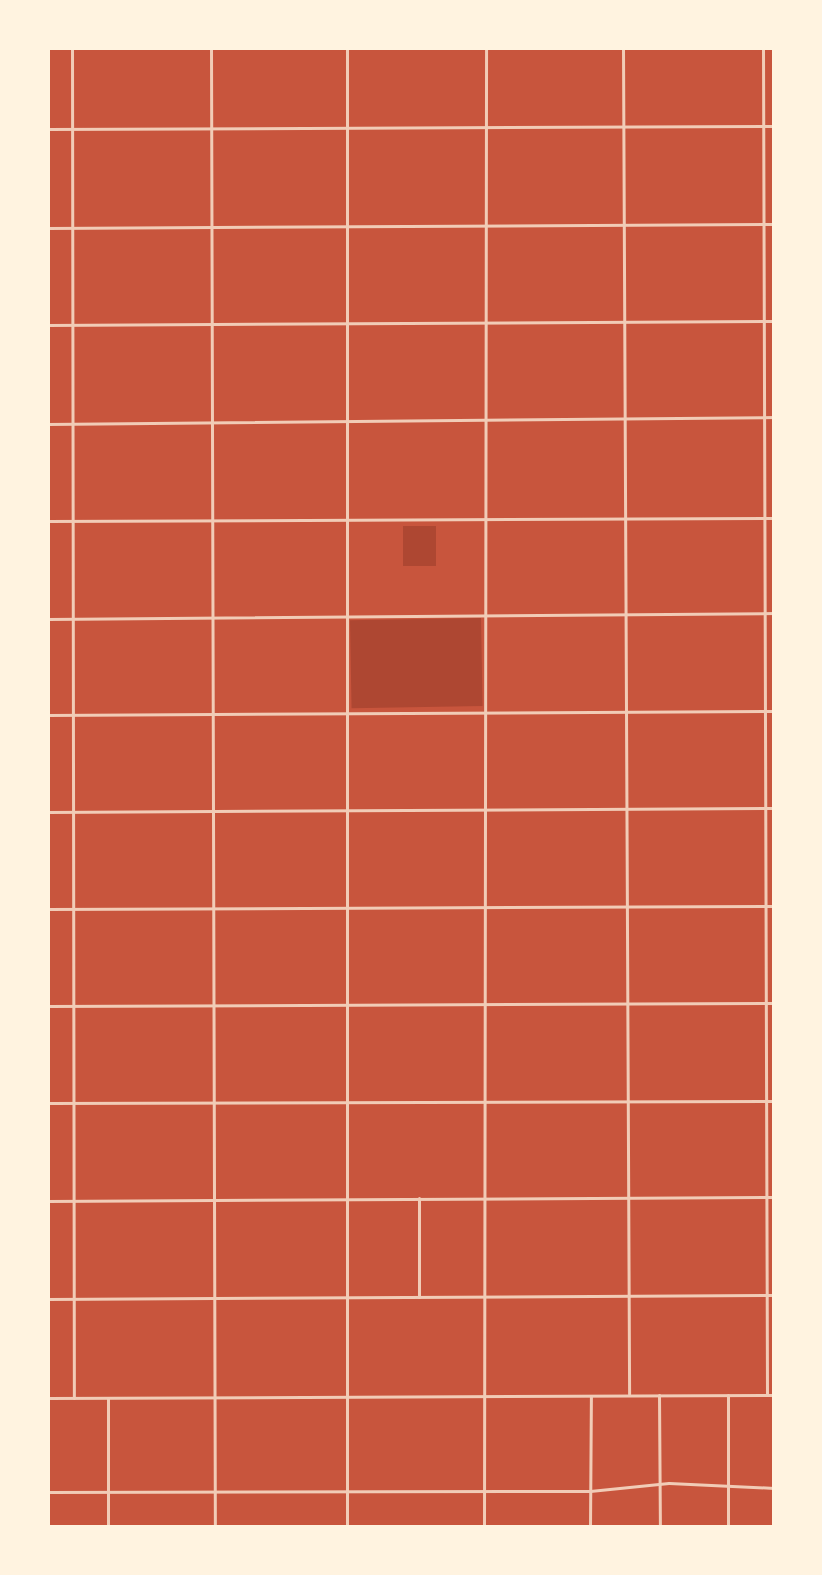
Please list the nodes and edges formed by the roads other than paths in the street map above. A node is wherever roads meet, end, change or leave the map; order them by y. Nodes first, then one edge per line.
1 (72, 48) edge
2 (211, 48) edge
3 (346, 48) edge
4 (486, 48) edge
5 (623, 48) edge
6 (763, 48) edge
7 (625, 125) junction
8 (761, 126) junction
9 (774, 126) edge
10 (486, 127) junction
11 (210, 128) junction
12 (347, 128) junction
13 (48, 129) edge
14 (71, 129) junction
15 (487, 223) junction
16 (347, 224) junction
17 (625, 224) junction
18 (762, 224) junction
19 (774, 224) edge
20 (212, 226) junction
21 (48, 228) edge
22 (72, 228) junction
23 (763, 321) junction
24 (774, 321) edge
25 (349, 322) junction
26 (486, 323) junction
27 (625, 323) junction
28 (210, 324) junction
29 (48, 325) edge
30 (72, 325) junction
31 (763, 417) junction
32 (774, 417) edge
33 (488, 420) junction
34 (624, 420) junction
35 (349, 421) junction
36 (211, 422) junction
37 (48, 424) edge
38 (73, 424) junction
39 (348, 517) junction
40 (488, 517) junction
41 (624, 518) junction
42 (762, 518) junction
43 (774, 518) edge
44 (210, 520) junction
45 (48, 521) edge
46 (73, 521) junction
47 (624, 613) junction
48 (763, 613) junction
49 (774, 613) edge
50 (487, 615) junction
51 (347, 616) junction
52 (210, 617) junction
53 (48, 619) edge
54 (74, 619) junction
55 (486, 711) junction
56 (623, 711) junction
57 (762, 711) junction
58 (774, 711) edge
59 (348, 713) junction
60 (211, 714) junction
61 (48, 715) edge
62 (74, 715) junction
63 (763, 808) junction
64 (774, 808) edge
65 (349, 809) junction
66 (486, 809) junction
67 (625, 809) junction
68 (212, 811) junction
69 (48, 812) edge
70 (75, 812) junction
71 (486, 906) junction
72 (626, 906) junction
73 (764, 906) junction
74 (774, 906) edge
75 (349, 907) junction
76 (213, 908) junction
77 (48, 909) edge
78 (74, 909) junction
79 (488, 1002) junction
80 (626, 1003) junction
81 (765, 1003) junction
82 (774, 1003) edge
83 (350, 1004) junction
84 (213, 1005) junction
85 (48, 1006) edge
86 (74, 1006) junction
87 (487, 1100) junction
88 (625, 1100) junction
89 (774, 1101) edge
90 (213, 1102) junction
91 (350, 1102) junction
92 (765, 1102) junction
93 (48, 1103) edge
94 (75, 1103) junction
95 (487, 1197) junction
96 (765, 1197) junction
97 (774, 1197) edge
98 (351, 1198) junction
99 (419, 1198) junction
100 (627, 1198) junction
101 (215, 1200) junction
102 (48, 1201) edge
103 (77, 1201) junction
104 (774, 1294) edge
105 (766, 1295) junction
106 (216, 1296) junction
107 (351, 1296) junction
108 (628, 1296) junction
109 (419, 1297) junction
110 (488, 1297) junction
111 (48, 1299) edge
112 (77, 1299) junction
113 (629, 1394) junction
114 (659, 1395) junction
115 (728, 1395) junction
116 (767, 1395) junction
117 (774, 1395) edge
118 (215, 1396) junction
119 (349, 1396) junction
120 (487, 1396) junction
121 (591, 1396) junction
122 (48, 1398) edge
123 (74, 1398) junction
124 (108, 1398) junction
125 (661, 1484) junction
126 (728, 1484) junction
127 (774, 1488) edge
128 (347, 1490) junction
129 (485, 1491) junction
130 (590, 1491) junction
131 (48, 1492) edge
132 (108, 1492) junction
133 (215, 1492) junction
134 (108, 1527) edge
135 (215, 1527) edge
136 (347, 1527) edge
137 (484, 1527) edge
138 (590, 1527) edge
139 (660, 1527) edge
140 (728, 1527) edge

1 - 14 street
2 - 11 street
3 - 12 street
4 - 10 street
5 - 7 street
6 - 8 street
7 - 8 street
7 - 10 street
7 - 17 street
8 - 9 street
8 - 18 street
10 - 12 street
10 - 15 street
11 - 12 street
11 - 14 street
11 - 20 street
12 - 16 street
13 - 14 street
14 - 22 street
15 - 16 street
15 - 17 street
15 - 26 street
16 - 20 street
16 - 25 street
17 - 18 street
17 - 27 street
18 - 19 street
18 - 23 street
20 - 22 street
20 - 28 street
21 - 22 street
22 - 30 street
23 - 24 street
23 - 27 street
23 - 31 street
25 - 26 street
25 - 28 street
25 - 35 street
26 - 27 street
26 - 33 street
27 - 34 street
28 - 30 street
28 - 36 street
29 - 30 street
30 - 38 street
31 - 32 street
31 - 34 street
31 - 42 street
33 - 34 street
33 - 35 street
33 - 40 street
34 - 41 street
35 - 36 street
35 - 39 street
36 - 38 street
36 - 44 street
37 - 38 street
38 - 46 street
39 - 40 street
39 - 44 street
39 - 51 street
40 - 41 street
40 - 50 street
41 - 42 street
41 - 47 street
42 - 43 street
42 - 48 street
44 - 46 street
44 - 52 street
45 - 46 street
46 - 54 street
47 - 48 street
47 - 50 street
47 - 56 street
48 - 49 street
48 - 57 street
50 - 51 street
50 - 55 street
51 - 52 street
51 - 59 street
52 - 54 street
52 - 60 street
53 - 54 street
54 - 62 street
55 - 56 street
55 - 59 street
55 - 66 street
56 - 57 street
56 - 67 street
57 - 58 street
57 - 63 street
59 - 60 street
59 - 65 street
60 - 62 street
60 - 68 street
61 - 62 street
62 - 70 street
63 - 64 street
63 - 67 street
63 - 73 street
65 - 66 street
65 - 68 street
65 - 75 street
66 - 67 street
66 - 71 street
67 - 72 street
68 - 70 street
68 - 76 street
69 - 70 street
70 - 78 street
71 - 72 street
71 - 75 street
71 - 79 street
72 - 73 street
72 - 80 street
73 - 74 street
73 - 81 street
75 - 76 street
75 - 83 street
76 - 78 street
76 - 84 street
77 - 78 street
78 - 86 street
79 - 80 street
79 - 83 street
79 - 87 street
80 - 81 street
80 - 88 street
81 - 82 street
81 - 92 street
83 - 84 street
83 - 91 street
84 - 86 street
84 - 90 street
85 - 86 street
86 - 94 street
87 - 88 street
87 - 91 street
87 - 95 street
88 - 92 street
88 - 100 street
89 - 92 street
90 - 91 street
90 - 94 street
90 - 101 street
91 - 98 street
92 - 96 street
93 - 94 street
94 - 103 street
95 - 99 street
95 - 100 street
95 - 110 street
96 - 97 street
96 - 100 street
96 - 105 street
98 - 99 street
98 - 101 street
98 - 107 street
99 - 109 street
100 - 108 street
101 - 103 street
101 - 106 street
102 - 103 street
103 - 112 street
104 - 105 street
105 - 108 street
105 - 116 street
106 - 107 street
106 - 112 street
106 - 118 street
107 - 109 street
107 - 119 street
108 - 110 street
108 - 113 street
109 - 110 street
110 - 120 street
111 - 112 street
112 - 123 street
113 - 114 street
113 - 121 street
114 - 115 street
114 - 125 street
115 - 116 street
115 - 126 street
116 - 117 street
118 - 119 street
118 - 124 street
118 - 133 street
119 - 120 street
119 - 128 street
120 - 121 street
120 - 129 street
121 - 130 street
122 - 123 street
123 - 124 street
124 - 132 street
125 - 126 street
125 - 130 street
125 - 139 street
126 - 127 street
126 - 140 street
128 - 129 street
128 - 133 street
128 - 136 street
129 - 130 street
129 - 137 street
130 - 138 street
131 - 132 street
132 - 133 street
132 - 134 street
133 - 135 street

